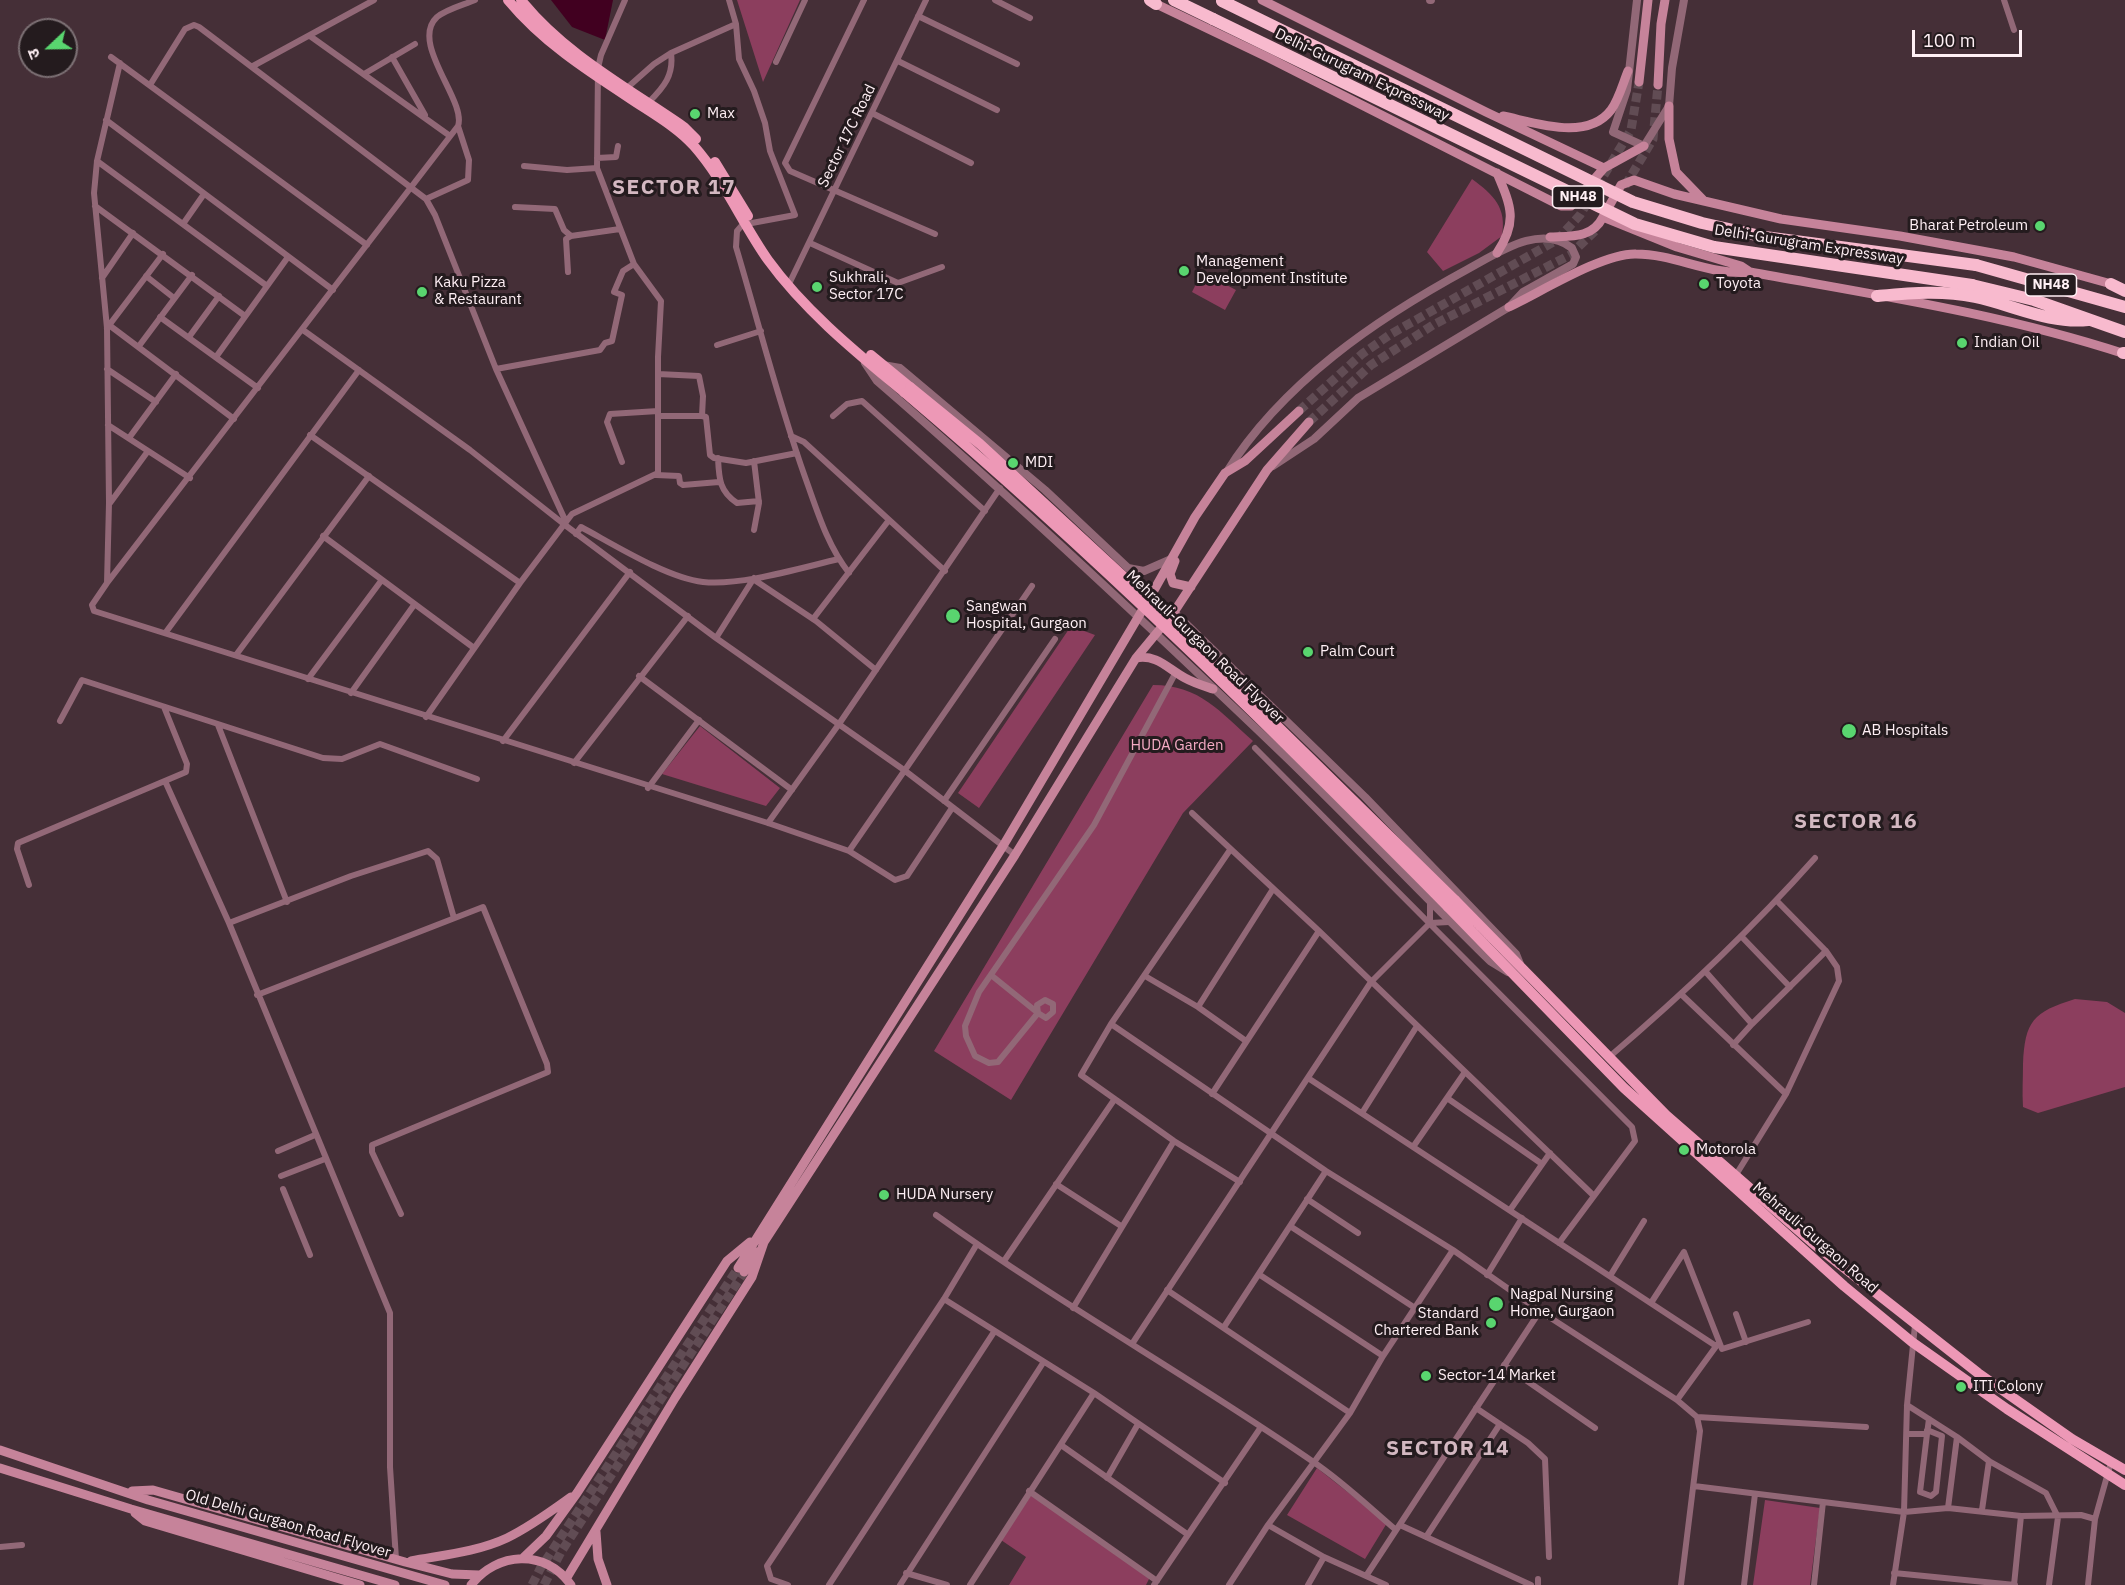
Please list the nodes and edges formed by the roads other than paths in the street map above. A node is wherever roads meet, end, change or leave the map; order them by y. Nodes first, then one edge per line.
1 (374, 0) edge
2 (475, 0) edge
3 (508, 0) edge
4 (520, 0) edge
5 (625, 0) edge
6 (729, 0) edge
7 (805, 0) edge
8 (864, 0) edge
9 (926, 0) edge
10 (995, 0) edge
11 (1174, 0) edge
12 (1221, 0) edge
13 (1262, 0) edge
14 (1637, 0) edge
15 (1648, 0) edge
16 (1665, 0) edge
17 (1684, 0) edge
18 (2004, 0) edge
19 (1151, 2) edge
20 (918, 16) junction
21 (1030, 18) dead end
22 (736, 24) junction
23 (2014, 30) dead end
24 (310, 36) junction
25 (415, 44) dead end
26 (672, 53) junction
27 (111, 57) dead end
28 (392, 57) junction
29 (898, 61) junction
30 (776, 62) dead end
31 (120, 63) junction
32 (1017, 64) dead end
33 (253, 66) junction
34 (1628, 71) junction
35 (597, 72) junction
36 (364, 74) junction
37 (1639, 82) tunnel mouth
38 (150, 85) junction
39 (1658, 85) tunnel mouth
40 (628, 87) junction
41 (649, 102) junction
42 (1669, 106) junction
43 (997, 110) dead end
44 (1486, 112) junction
45 (872, 113) junction
46 (426, 118) junction
47 (106, 120) junction
48 (458, 126) junction
49 (450, 136) junction
50 (618, 146) dead end
51 (1644, 146) junction
52 (597, 158) junction
53 (97, 161) junction
54 (971, 163) dead end
55 (524, 166) dead end
56 (597, 168) junction
57 (1604, 168) junction
58 (1497, 173) junction
59 (413, 186) junction
60 (833, 189) junction
61 (204, 194) junction
62 (426, 199) junction
63 (1704, 201) junction
64 (95, 206) junction
65 (515, 207) dead end
66 (1603, 218) junction
67 (748, 223) junction
68 (183, 224) junction
69 (620, 229) junction
70 (133, 233) junction
71 (935, 234) dead end
72 (571, 236) junction
73 (1550, 237) junction
74 (810, 243) junction
75 (367, 245) junction
76 (1497, 253) junction
77 (163, 254) junction
78 (288, 257) junction
79 (634, 264) junction
80 (942, 267) dead end
81 (568, 272) dead end
82 (1750, 272) junction
83 (192, 275) junction
84 (146, 276) junction
85 (102, 279) junction
86 (791, 281) junction
87 (2111, 284) joint
88 (267, 286) junction
89 (2125, 289) edge
90 (333, 290) junction
91 (219, 296) junction
92 (1877, 296) junction
93 (174, 298) junction
94 (1509, 307) junction
95 (2125, 307) edge
96 (245, 316) junction
97 (160, 317) junction
98 (2088, 320) junction
99 (108, 327) junction
100 (303, 330) junction
101 (761, 331) junction
102 (2125, 332) edge
103 (189, 337) junction
104 (717, 345) dead end
105 (139, 346) junction
106 (2124, 353) edge
107 (860, 355) junction
108 (216, 357) junction
109 (883, 365) junction
110 (108, 369) junction
111 (496, 369) junction
112 (359, 370) junction
113 (176, 374) junction
114 (658, 374) junction
115 (258, 388) junction
116 (908, 390) junction
117 (156, 402) junction
118 (1299, 411) tunnel mouth
119 (658, 414) junction
120 (702, 416) junction
121 (832, 417) dead end
122 (234, 419) junction
123 (1309, 422) tunnel mouth
124 (108, 425) junction
125 (310, 435) junction
126 (791, 436) junction
127 (129, 438) junction
128 (148, 451) junction
129 (797, 453) junction
130 (718, 458) junction
131 (754, 461) junction
132 (622, 462) dead end
133 (1267, 470) junction
134 (1225, 473) junction
135 (656, 475) junction
136 (369, 476) junction
137 (190, 478) junction
138 (719, 482) junction
139 (1000, 488) junction
140 (759, 501) junction
141 (109, 503) junction
142 (985, 511) junction
143 (1194, 517) junction
144 (889, 520) junction
145 (566, 524) junction
146 (754, 530) dead end
147 (576, 534) junction
148 (324, 536) junction
149 (839, 560) junction
150 (1169, 560) junction
151 (1120, 561) junction
152 (945, 571) junction
153 (630, 573) junction
154 (849, 573) junction
155 (754, 578) junction
156 (381, 581) junction
157 (107, 583) junction
158 (1101, 583) junction
159 (520, 584) junction
160 (1032, 586) dead end
161 (1191, 587) junction
162 (414, 605) junction
163 (1174, 612) junction
164 (688, 616) junction
165 (1137, 617) junction
166 (813, 620) junction
167 (166, 632) junction
168 (1156, 633) junction
169 (716, 638) junction
170 (1055, 639) dead end
171 (1207, 645) junction
172 (474, 648) junction
173 (236, 655) junction
174 (1136, 658) junction
175 (1188, 665) junction
176 (876, 670) junction
177 (1176, 672) junction
178 (639, 676) junction
179 (308, 679) junction
180 (1213, 689) junction
181 (351, 693) junction
182 (164, 707) junction
183 (426, 717) junction
184 (699, 720) junction
185 (60, 721) dead end
186 (839, 724) junction
187 (218, 725) junction
188 (503, 741) junction
189 (1255, 748) dead end
190 (573, 763) junction
191 (904, 770) junction
192 (477, 779) dead end
193 (165, 781) junction
194 (648, 788) junction
195 (792, 790) junction
196 (944, 801) junction
197 (952, 808) junction
198 (1192, 813) dead end
199 (768, 824) junction
200 (1003, 846) junction
201 (1230, 850) junction
202 (849, 852) junction
203 (1015, 855) junction
204 (1815, 858) dead end
205 (29, 885) dead end
206 (1273, 889) junction
207 (1430, 900) junction
208 (1777, 901) junction
209 (287, 902) junction
210 (454, 918) junction
211 (1452, 922) junction
212 (229, 923) junction
213 (1430, 923) junction
214 (1319, 931) junction
215 (1741, 936) junction
216 (1826, 951) junction
217 (1705, 971) junction
218 (1519, 973) junction
219 (991, 975) junction
220 (1145, 976) junction
221 (1371, 982) junction
222 (1790, 987) junction
223 (257, 995) junction
224 (1682, 995) junction
225 (1198, 1007) junction
226 (1111, 1024) junction
227 (1752, 1024) junction
228 (1417, 1026) junction
229 (1246, 1041) junction
230 (1733, 1045) junction
231 (1605, 1061) junction
232 (1465, 1072) junction
233 (1308, 1078) junction
234 (1212, 1094) junction
235 (1786, 1094) junction
236 (1447, 1098) junction
237 (1114, 1100) junction
238 (1362, 1113) junction
239 (1273, 1134) junction
240 (315, 1135) junction
241 (1174, 1141) junction
242 (1413, 1147) junction
243 (278, 1150) dead end
244 (1550, 1153) junction
245 (325, 1159) junction
246 (1542, 1164) junction
247 (1326, 1171) junction
248 (281, 1176) dead end
249 (1732, 1180) junction
250 (1240, 1182) junction
251 (1056, 1184) junction
252 (283, 1189) dead end
253 (1593, 1195) junction
254 (1307, 1199) junction
255 (1510, 1210) junction
256 (401, 1214) dead end
257 (936, 1215) dead end
258 (1522, 1218) junction
259 (1644, 1221) dead end
260 (1121, 1226) junction
261 (1290, 1226) junction
262 (1358, 1233) dead end
263 (760, 1240) junction
264 (1559, 1243) junction
265 (977, 1244) junction
266 (1453, 1250) junction
267 (310, 1255) dead end
268 (1004, 1261) junction
269 (741, 1270) tunnel mouth
270 (1260, 1275) junction
271 (1487, 1275) junction
272 (1610, 1276) junction
273 (1167, 1290) junction
274 (944, 1299) junction
275 (1651, 1303) junction
276 (1073, 1308) junction
277 (1415, 1308) junction
278 (1539, 1311) junction
279 (1736, 1314) dead end
280 (1808, 1322) dead end
281 (1915, 1325) junction
282 (1224, 1327) junction
283 (994, 1332) junction
284 (1746, 1342) junction
285 (1912, 1342) junction
286 (1132, 1344) junction
287 (1718, 1344) junction
288 (1383, 1356) junction
289 (1043, 1363) junction
290 (1504, 1365) junction
291 (1094, 1393) junction
292 (1677, 1400) junction
293 (1907, 1405) junction
294 (1476, 1408) junction
295 (1350, 1413) junction
296 (1697, 1417) junction
297 (1929, 1419) junction
298 (1138, 1424) junction
299 (1500, 1424) junction
300 (1261, 1427) junction
301 (1866, 1427) dead end
302 (1595, 1428) dead end
303 (1927, 1432) junction
304 (1907, 1434) junction
305 (1957, 1437) junction
306 (1061, 1445) junction
307 (0, 1450) edge
308 (1989, 1461) junction
309 (1314, 1462) junction
310 (2111, 1462) junction
311 (0, 1468) edge
312 (2125, 1470) edge
313 (2106, 1473) junction
314 (1107, 1478) junction
315 (1225, 1483) junction
316 (2125, 1485) edge
317 (1694, 1486) junction
318 (1029, 1491) junction
319 (123, 1492) junction
320 (577, 1493) junction
321 (1755, 1494) junction
322 (1931, 1496) junction
323 (1823, 1502) junction
324 (1948, 1508) junction
325 (131, 1509) junction
326 (1982, 1510) junction
327 (1904, 1512) junction
328 (1928, 1512) junction
329 (2021, 1516) junction
330 (2058, 1516) junction
331 (2095, 1519) junction
332 (1268, 1525) junction
333 (1398, 1528) junction
334 (596, 1530) junction
335 (1187, 1534) junction
336 (1426, 1537) junction
337 (22, 1545) dead end
338 (0, 1546) edge
339 (1324, 1557) junction
340 (1549, 1557) dead end
341 (523, 1558) junction
342 (401, 1561) junction
343 (1894, 1573) junction
344 (906, 1574) junction
345 (479, 1575) junction
346 (1366, 1576) junction
347 (569, 1582) edge
348 (1155, 1583) edge
349 (360, 1585) edge
350 (395, 1585) edge
351 (445, 1585) edge
352 (471, 1585) edge
353 (608, 1585) edge
354 (788, 1585) edge
355 (829, 1585) edge
356 (900, 1585) edge
357 (946, 1585) edge
358 (970, 1585) edge
359 (1229, 1585) edge
360 (1308, 1585) edge
361 (1386, 1585) edge
362 (1531, 1585) edge
363 (1681, 1585) edge
364 (1744, 1585) edge
365 (1815, 1585) edge
366 (1893, 1585) edge
367 (2014, 1585) edge
368 (2049, 1585) edge
369 (2088, 1585) edge

1 - 24 street
2 - 48 street
3 - 35 main road
4 - 35 main road
5 - 35 street
6 - 22 street
7 - 30 street
8 - 60 street
9 - 20 street, Sector 17C Road
10 - 21 street
11 - 98 highway, Delhi-Gurugram Expressway / NH48, bridge
12 - 95 highway, Delhi-Gurugram Expressway / NH48, bridge
13 - 44 main road
14 - 34 street
15 - 37 main road
16 - 39 main road
17 - 42 street
18 - 23 street
19 - 58 main road
20 - 29 street, Sector 17C Road
20 - 32 street
22 - 26 street
22 - 67 street
24 - 33 street
24 - 36 street
25 - 28 street
26 - 40 street
26 - 41 street
27 - 31 street
28 - 36 street
28 - 46 street
29 - 43 street
29 - 45 street, Sector 17C Road
31 - 38 street
31 - 47 street
33 - 38 street
33 - 59 street
34 - 44 main road
34 - 51 street
35 - 40 main road
35 - 52 street
35 - 67 main road
36 - 46 street
38 - 75 street
40 - 41 main road
41 - 67 main road
42 - 51 street
42 - 63 main road
44 - 57 main road
45 - 54 street
45 - 60 street, Sector 17C Road
46 - 49 street
47 - 53 street
47 - 61 street
48 - 49 street
48 - 62 street
49 - 59 street
50 - 52 street
51 - 57 main road
52 - 56 street
53 - 64 street
53 - 68 street
55 - 56 street
56 - 69 street
57 - 58 main road
58 - 76 main road
59 - 62 street
59 - 75 street
60 - 71 street
60 - 74 street, Sector 17C Road
61 - 68 street
61 - 78 street
62 - 111 street
63 - 66 main road
63 - 87 main road
64 - 70 street
64 - 85 street
65 - 72 street
66 - 73 main road
66 - 82 main road
67 - 86 main road
67 - 101 street
68 - 88 street
69 - 72 street
69 - 79 street
70 - 77 street
70 - 85 street
72 - 81 street
73 - 76 street
73 - 94 street
74 - 80 street
74 - 86 street, Sector 17C Road
75 - 90 street
76 - 134 street
77 - 83 street
77 - 84 street
78 - 88 street
78 - 90 street
79 - 111 street
79 - 114 street
82 - 92 main road
82 - 94 main road
83 - 91 street
83 - 93 street
84 - 93 street
84 - 99 street
85 - 99 street
86 - 107 main road
86 - 109 main road
87 - 89 highway
88 - 96 street
90 - 100 street
91 - 96 street
91 - 103 street
92 - 98 highway
92 - 106 main road
93 - 97 street
94 - 133 street
96 - 108 street
97 - 103 street
97 - 105 street
98 - 102 highway, Delhi-Gurugram Expressway / NH48
99 - 105 street
99 - 110 street
100 - 112 street
100 - 115 street
101 - 104 street
101 - 126 street
103 - 108 street
105 - 113 street
107 - 116 main road, Mehrauli-Gurgaon Road Flyover
107 - 139 street
108 - 115 street
109 - 116 main road, Mehrauli-Gurgaon Road Flyover
109 - 151 street
110 - 117 street
110 - 124 street
111 - 145 street
112 - 125 street
112 - 145 street
113 - 117 street
113 - 122 street
114 - 119 street
114 - 120 street
115 - 122 street
116 - 218 main road, Mehrauli-Gurgaon Road Flyover, bridge
117 - 127 street
118 - 134 main road
119 - 120 street
119 - 132 street
119 - 135 street
120 - 130 street
121 - 142 street
122 - 137 street
123 - 133 main road
124 - 127 street
124 - 141 street
125 - 136 street
125 - 167 street
126 - 129 street
126 - 144 street
127 - 128 street
128 - 137 street
128 - 141 street
129 - 131 street
129 - 149 street
130 - 131 street
130 - 138 street
131 - 140 street
133 - 161 main road
134 - 143 main road
135 - 138 street
135 - 145 street
136 - 148 street
136 - 159 street
137 - 157 street
138 - 140 street
139 - 142 street
139 - 158 street
140 - 146 street
141 - 157 street
142 - 152 street
143 - 150 main road
143 - 161 main road
144 - 152 street
144 - 154 street
145 - 147 street
145 - 159 street
147 - 153 street
147 - 155 street
148 - 156 street
148 - 173 street
149 - 154 street
149 - 155 street
150 - 151 street
150 - 165 main road
151 - 158 street
152 - 176 street
153 - 164 street
153 - 188 street
154 - 166 street
155 - 166 street
155 - 169 street
156 - 162 street
156 - 179 street
157 - 167 street
158 - 165 street
159 - 172 street
160 - 191 street
161 - 163 main road
162 - 172 street
162 - 181 street
163 - 168 main road
163 - 171 street
164 - 169 street
164 - 178 street
165 - 168 street
165 - 200 main road
166 - 176 street
167 - 173 street
168 - 174 main road
168 - 175 street
169 - 186 street
170 - 196 street
171 - 175 street
171 - 218 street
172 - 183 street
173 - 179 street
174 - 177 main road
174 - 203 main road
175 - 180 street
176 - 186 street
177 - 180 main road
177 - 219 street
178 - 184 street
178 - 190 street
179 - 181 street
180 - 207 street
181 - 183 street
182 - 185 street
182 - 187 street
182 - 193 street
183 - 188 street
184 - 194 street
184 - 195 street
186 - 191 street
186 - 195 street
187 - 192 street
187 - 209 street
188 - 190 street
189 - 213 street
190 - 194 street
191 - 196 street
191 - 202 street
193 - 205 street
193 - 212 street
194 - 199 street
195 - 199 street
196 - 197 street
197 - 200 street
197 - 202 street
198 - 201 street
199 - 202 street
200 - 203 street
200 - 263 main road
201 - 206 street
201 - 220 street
203 - 263 main road
204 - 208 street
206 - 214 street
206 - 225 street
207 - 211 street
207 - 213 street
208 - 215 street
208 - 216 street
209 - 210 street
209 - 212 street
210 - 223 street
210 - 256 street
211 - 213 street
211 - 218 street
212 - 223 street
213 - 221 street
213 - 253 street
214 - 221 street
214 - 229 street
215 - 217 street
215 - 222 street
216 - 222 street
216 - 235 street
217 - 224 street
217 - 227 street
218 - 231 main road, Mehrauli-Gurgaon Road
219 - 219 street
220 - 225 street
220 - 226 street
221 - 228 street
221 - 233 street
222 - 227 street
223 - 240 street
224 - 230 street
224 - 231 street
225 - 229 street
226 - 234 street
226 - 237 street
227 - 230 street
228 - 232 street
228 - 238 street
229 - 234 street
230 - 235 street
231 - 249 main road, Mehrauli-Gurgaon Road
232 - 236 street
232 - 244 street
233 - 238 street
233 - 239 street
234 - 239 street
235 - 249 street
236 - 242 street
236 - 246 street
237 - 241 street
237 - 251 street
238 - 242 street
239 - 247 street
239 - 250 street
240 - 243 street
240 - 245 street
241 - 250 street
241 - 260 street
242 - 255 street
244 - 246 street
244 - 253 street
245 - 248 street
245 - 342 street
246 - 255 street
247 - 254 street
247 - 266 street
249 - 281 main road, Mehrauli-Gurgaon Road
249 - 285 main road, Mehrauli-Gurgaon Road
250 - 273 street
251 - 260 street
251 - 268 street
252 - 267 street
253 - 264 street
254 - 261 street
254 - 262 street
255 - 258 street
257 - 265 street
258 - 264 street
258 - 271 street
259 - 272 street
260 - 276 street
261 - 270 street
261 - 277 street
263 - 269 main road
263 - 320 main road
263 - 334 main road
264 - 272 street
265 - 268 street
265 - 274 street
266 - 271 street
266 - 277 street
268 - 276 street
270 - 282 street
270 - 288 street
271 - 278 street
272 - 275 street
273 - 282 street
273 - 286 street
274 - 283 street
274 - 354 street
275 - 287 street
275 - 287 street
276 - 286 street
277 - 288 street
278 - 290 street
278 - 292 street
279 - 284 street
280 - 284 street
281 - 285 street
281 - 310 main road, Mehrauli-Gurgaon Road
282 - 295 street
283 - 289 street
283 - 355 street
284 - 287 street
285 - 293 street
285 - 313 main road, Mehrauli-Gurgaon Road
286 - 300 street
287 - 292 street
288 - 295 street
289 - 291 street
289 - 344 street
290 - 294 street
290 - 302 street
291 - 298 street
291 - 306 street
292 - 296 street
293 - 297 street
293 - 304 street
294 - 299 street
294 - 333 street
295 - 309 street
296 - 301 street
296 - 317 street
297 - 303 street
297 - 305 street
298 - 314 street
298 - 315 street
299 - 336 street
299 - 340 street
300 - 309 street
300 - 315 street
303 - 304 street
303 - 322 street
303 - 322 street
304 - 327 street
305 - 308 street
305 - 324 street
306 - 314 street
306 - 318 street
307 - 319 main road, Old Delhi Gurgaon Road Flyover
308 - 326 street
308 - 330 street
309 - 332 street
309 - 333 street
310 - 312 main road, Mehrauli-Gurgaon Road
310 - 313 street
311 - 325 main road
313 - 316 main road, Mehrauli-Gurgaon Road
313 - 331 street
314 - 335 street
315 - 335 street
317 - 321 street
317 - 363 street
318 - 348 street
318 - 358 street
319 - 342 main road
319 - 351 main road, Old Delhi Gurgaon Road Flyover
320 - 341 main road
320 - 342 main road
321 - 323 street
321 - 364 street
322 - 328 street
323 - 327 street
323 - 365 street
324 - 326 street
324 - 328 street
325 - 349 main road
325 - 350 main road, Old Delhi Gurgaon Road Flyover
326 - 329 street
327 - 328 street
327 - 343 street
329 - 330 street
329 - 367 street
330 - 331 street
330 - 368 street
331 - 369 street
332 - 339 street
332 - 359 street
333 - 336 street
333 - 346 street
334 - 347 main road
334 - 353 main road
335 - 348 street
336 - 362 street
337 - 338 street
339 - 346 street
339 - 360 street
341 - 345 main road
341 - 347 main road
342 - 345 main road
343 - 366 street
343 - 367 street
344 - 356 street
344 - 357 street
345 - 352 main road
346 - 361 street

